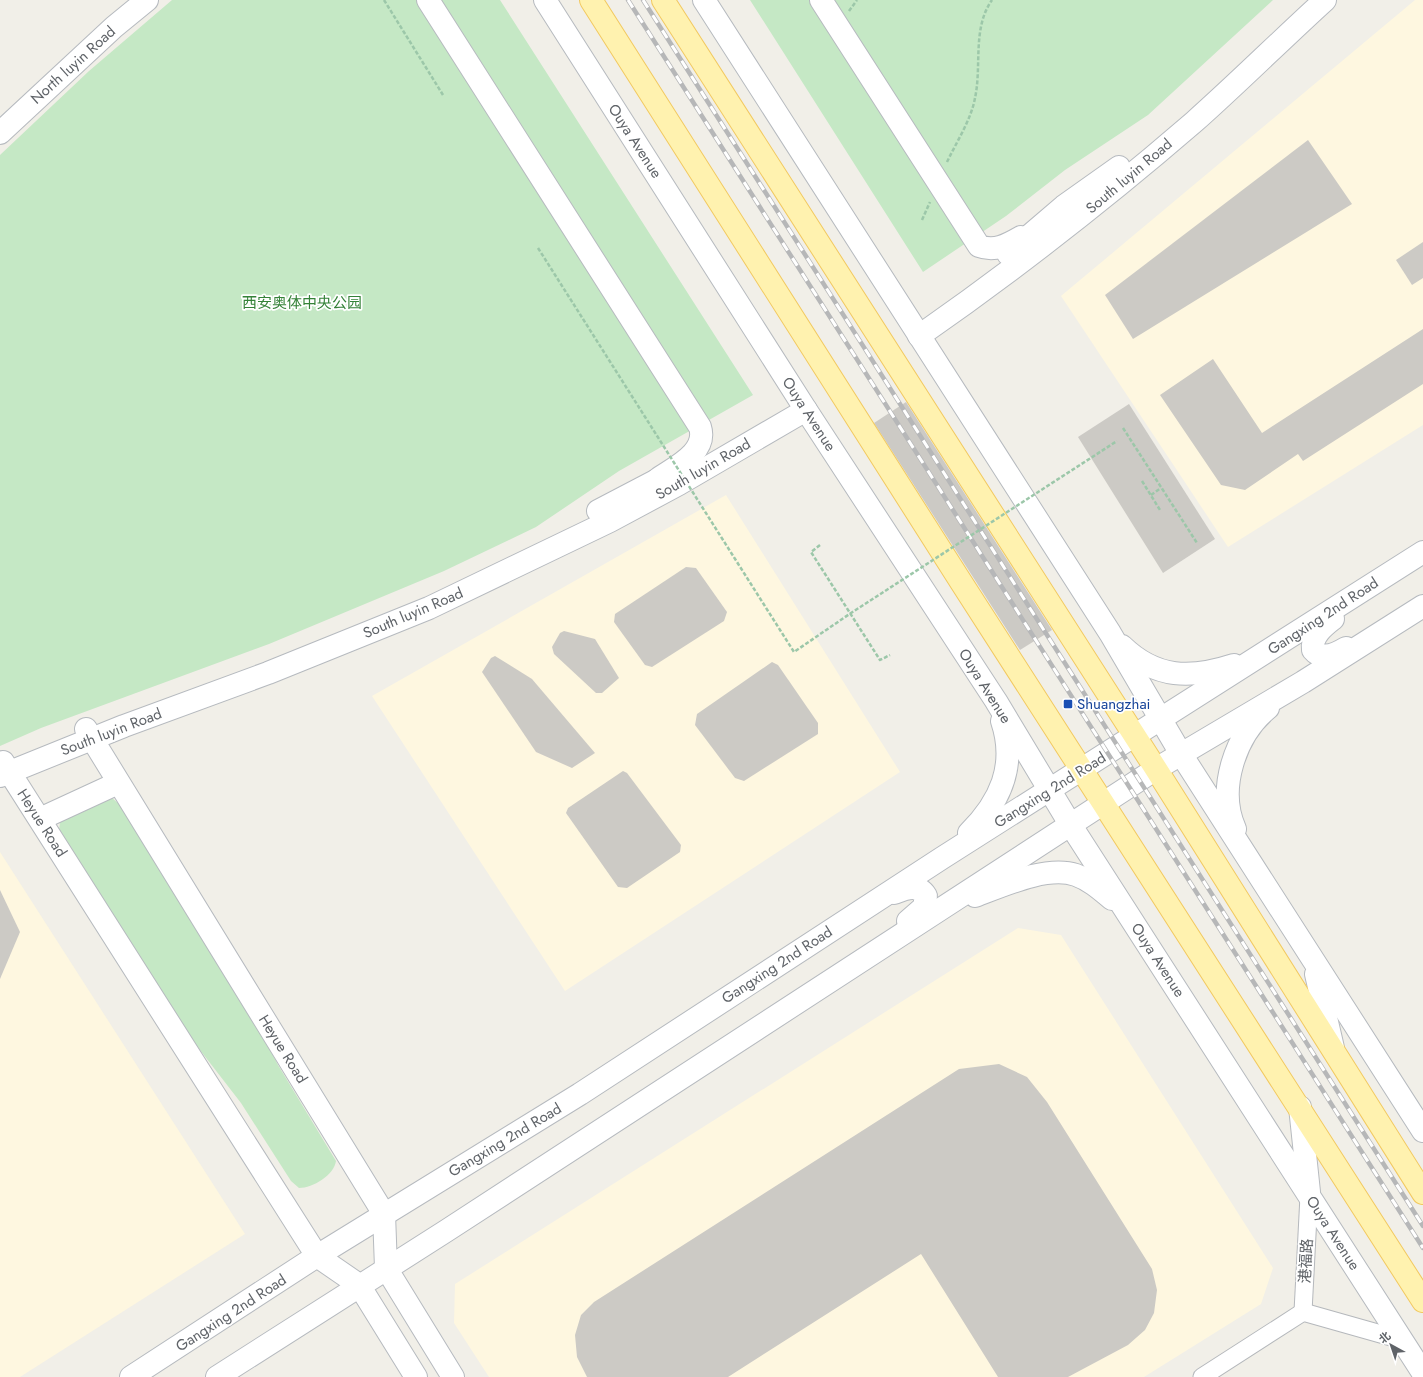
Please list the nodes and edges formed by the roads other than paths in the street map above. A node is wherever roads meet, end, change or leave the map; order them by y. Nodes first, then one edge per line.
1 (129, 0) edge
2 (147, 0) edge
3 (428, 0) edge
4 (545, 0) edge
5 (591, 0) edge
6 (663, 0) edge
7 (704, 0) edge
8 (821, 0) edge
9 (1306, 0) edge
10 (1325, 0) edge
11 (0, 116) edge
12 (0, 133) edge
13 (1064, 206) junction
14 (916, 331) junction
15 (803, 405) junction
16 (658, 479) junction
17 (1423, 552) edge
18 (1390, 573) junction
19 (1423, 606) edge
20 (1402, 619) junction
21 (1110, 633) junction
22 (1279, 644) junction
23 (1302, 682) junction
24 (996, 701) junction
25 (1160, 720) junction
26 (89, 734) junction
27 (1135, 737) junction
28 (1180, 754) junction
29 (3, 769) edge
30 (1156, 769) junction
31 (1082, 770) junction
32 (118, 783) junction
33 (1049, 791) junction
34 (1103, 804) junction
35 (40, 819) junction
36 (1070, 824) junction
37 (942, 858) junction
38 (1248, 859) junction
39 (878, 900) junction
40 (930, 915) junction
41 (1135, 925) junction
42 (865, 958) junction
43 (1312, 958) junction
44 (1333, 1051) junction
45 (1403, 1100) junction
46 (1300, 1107) junction
47 (1423, 1118) edge
48 (1423, 1131) edge
49 (1423, 1193) edge
50 (1309, 1196) junction
51 (384, 1214) junction
52 (317, 1256) junction
53 (386, 1268) junction
54 (359, 1286) junction
55 (1423, 1301) edge
56 (1303, 1312) junction
57 (1402, 1340) junction
58 (1423, 1373) edge
59 (131, 1377) edge
60 (217, 1377) edge
61 (416, 1377) edge
62 (453, 1377) edge
63 (1202, 1377) edge

1 - 11 street, North luyin Road
2 - 12 street, North luyin Road
3 - 16 street
4 - 15 street, Ouya Avenue
5 - 31 main road
6 - 27 main road
7 - 14 street
8 - 13 street
9 - 13 street, South luyin Road
10 - 14 street, South luyin Road
13 - 14 street, South luyin Road
14 - 21 street
15 - 16 street, South luyin Road
15 - 24 street, Ouya Avenue
15 - 26 street, South luyin Road
16 - 26 street, South luyin Road
17 - 18 street, Gangxing 2nd Road
18 - 20 street
18 - 22 street, Gangxing 2nd Road
19 - 20 street
20 - 23 street
21 - 22 street
21 - 25 street
22 - 25 street, Gangxing 2nd Road
23 - 28 street
23 - 38 street
24 - 33 street, Ouya Avenue
24 - 37 street
25 - 27 street, Gangxing 2nd Road
25 - 28 street
26 - 29 street, South luyin Road
26 - 32 street, Heyue Road
27 - 30 main road
27 - 31 street, Gangxing 2nd Road
28 - 30 street
28 - 38 street
29 - 35 street, Heyue Road
30 - 34 street
30 - 44 main road
31 - 33 street, Gangxing 2nd Road
31 - 34 main road
32 - 35 street
32 - 51 street, Heyue Road
33 - 36 street, Ouya Avenue
33 - 37 street, Gangxing 2nd Road
34 - 36 street
34 - 46 main road
35 - 52 street, Heyue Road
36 - 40 street
36 - 41 street, Ouya Avenue
37 - 39 street, Gangxing 2nd Road
38 - 43 street
39 - 42 street
39 - 51 street, Gangxing 2nd Road
40 - 41 street
40 - 42 street
41 - 50 street, Ouya Avenue
42 - 53 street
43 - 44 street
43 - 45 street
44 - 49 main road
45 - 47 street
45 - 48 street
46 - 50 street, 港福路
46 - 55 main road
50 - 56 street, 港福路
50 - 57 street, Ouya Avenue
51 - 52 street, Gangxing 2nd Road
51 - 53 street, Heyue Road
52 - 54 street, Heyue Road
52 - 59 street, Gangxing 2nd Road
53 - 54 street
53 - 62 street, Heyue Road
54 - 60 street
54 - 61 street, Heyue Road
56 - 57 street
56 - 63 street
57 - 58 street, Ouya Avenue

